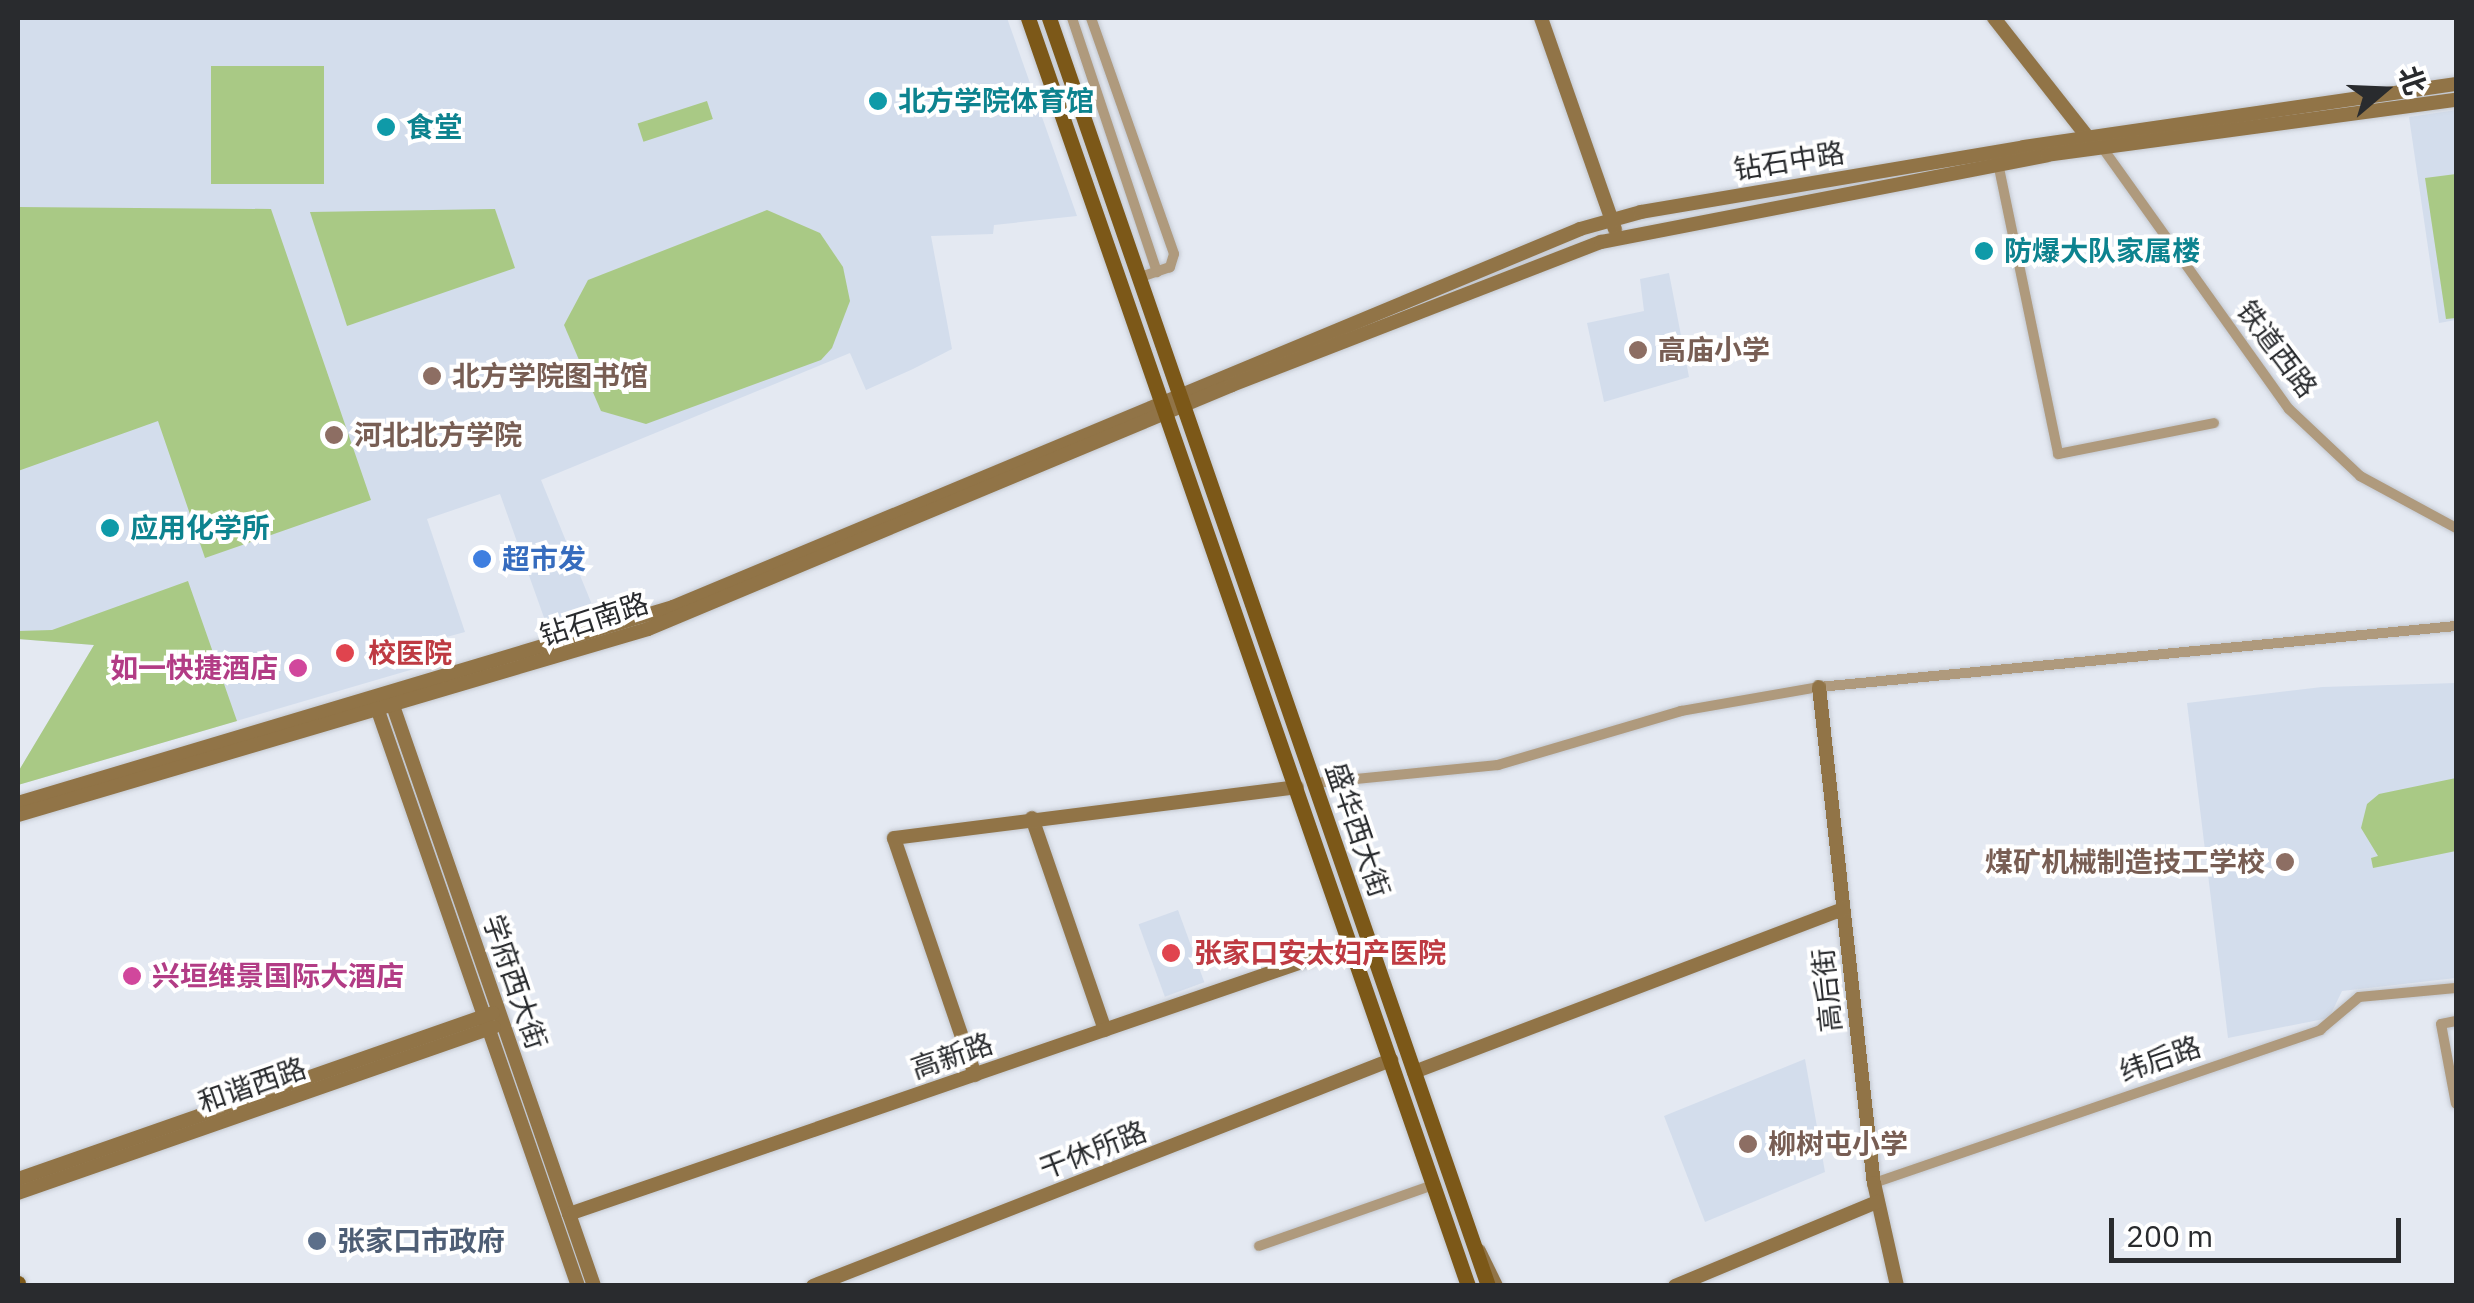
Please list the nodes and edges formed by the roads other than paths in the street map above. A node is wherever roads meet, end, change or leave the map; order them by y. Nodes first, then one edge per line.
1 (1028, 18) edge
2 (1049, 18) edge
3 (1072, 18) edge
4 (1090, 18) edge
5 (1541, 18) edge
6 (1994, 18) edge
7 (2456, 84) edge
8 (2456, 100) edge
9 (2090, 140) junction
10 (2104, 150) junction
11 (1999, 168) junction
12 (1612, 220) junction
13 (1618, 238) junction
14 (1145, 271) junction
15 (1182, 398) junction
16 (1162, 406) junction
17 (2214, 422) dead end
18 (2456, 528) edge
19 (1250, 590) junction
20 (1230, 597) junction
21 (2456, 626) edge
22 (1820, 686) junction
23 (383, 702) junction
24 (1316, 783) junction
25 (1296, 787) junction
26 (18, 804) edge
27 (18, 814) edge
28 (1032, 818) junction
29 (1843, 909) junction
30 (1351, 945) junction
31 (2456, 988) edge
32 (493, 1020) junction
33 (2456, 1020) edge
34 (1106, 1030) junction
35 (1391, 1060) junction
36 (1414, 1072) junction
37 (975, 1074) junction
38 (2456, 1102) edge
39 (18, 1179) edge
40 (1874, 1182) junction
41 (1433, 1185) junction
42 (18, 1193) edge
43 (1877, 1202) junction
44 (569, 1214) junction
45 (1472, 1241) junction
46 (1260, 1246) dead end
47 (578, 1286) edge
48 (594, 1286) edge
49 (813, 1286) edge
50 (1468, 1286) edge
51 (1488, 1286) edge
52 (1496, 1286) edge
53 (1675, 1286) edge
54 (1897, 1286) edge

1 - 16 main road, 盛华西大街
2 - 14 main road
3 - 14 street
4 - 14 street
5 - 12 main road
6 - 9 main road
7 - 9 main road, 钻石中路
8 - 10 main road, 钻石中路
9 - 12 main road, 钻石中路
10 - 11 main road, 钻石中路
10 - 18 street, 铁道西路
11 - 13 main road, 钻石中路
11 - 17 street
12 - 13 main road
12 - 15 main road, 钻石中路
13 - 15 main road, 钻石中路
14 - 15 main road, 盛华西大街
15 - 16 main road, 钻石中路
15 - 19 main road, 盛华西大街
16 - 20 main road, 盛华西大街
16 - 23 main road, 钻石南路
19 - 20 main road
19 - 24 main road, 盛华西大街
20 - 25 main road, 盛华西大街
21 - 22 street
22 - 24 street
22 - 29 main road, 高后街
23 - 26 main road, 钻石南路
23 - 27 main road, 钻石南路
23 - 32 main road, 学府西大街
24 - 36 main road, 盛华西大街
25 - 28 main road
25 - 30 main road, 盛华西大街
28 - 34 main road
28 - 37 main road
29 - 36 main road
29 - 40 main road, 高后街
30 - 34 main road, 高新路
30 - 35 main road, 盛华西大街
31 - 40 street, 纬后路
32 - 39 main road, 和谐西路
32 - 42 main road, 和谐西路
32 - 44 main road, 学府西大街
32 - 47 main road, 学府西大街
33 - 38 street
34 - 37 main road, 高新路
35 - 41 main road, 盛华西大街
35 - 49 main road, 干休所路
36 - 45 main road, 盛华西大街
37 - 44 main road, 高新路
40 - 43 main road, 高后街
41 - 46 street
41 - 50 main road, 盛华西大街
43 - 53 main road
43 - 54 main road, 高后街
44 - 48 main road, 学府西大街
45 - 51 main road, 盛华西大街
45 - 52 main road

